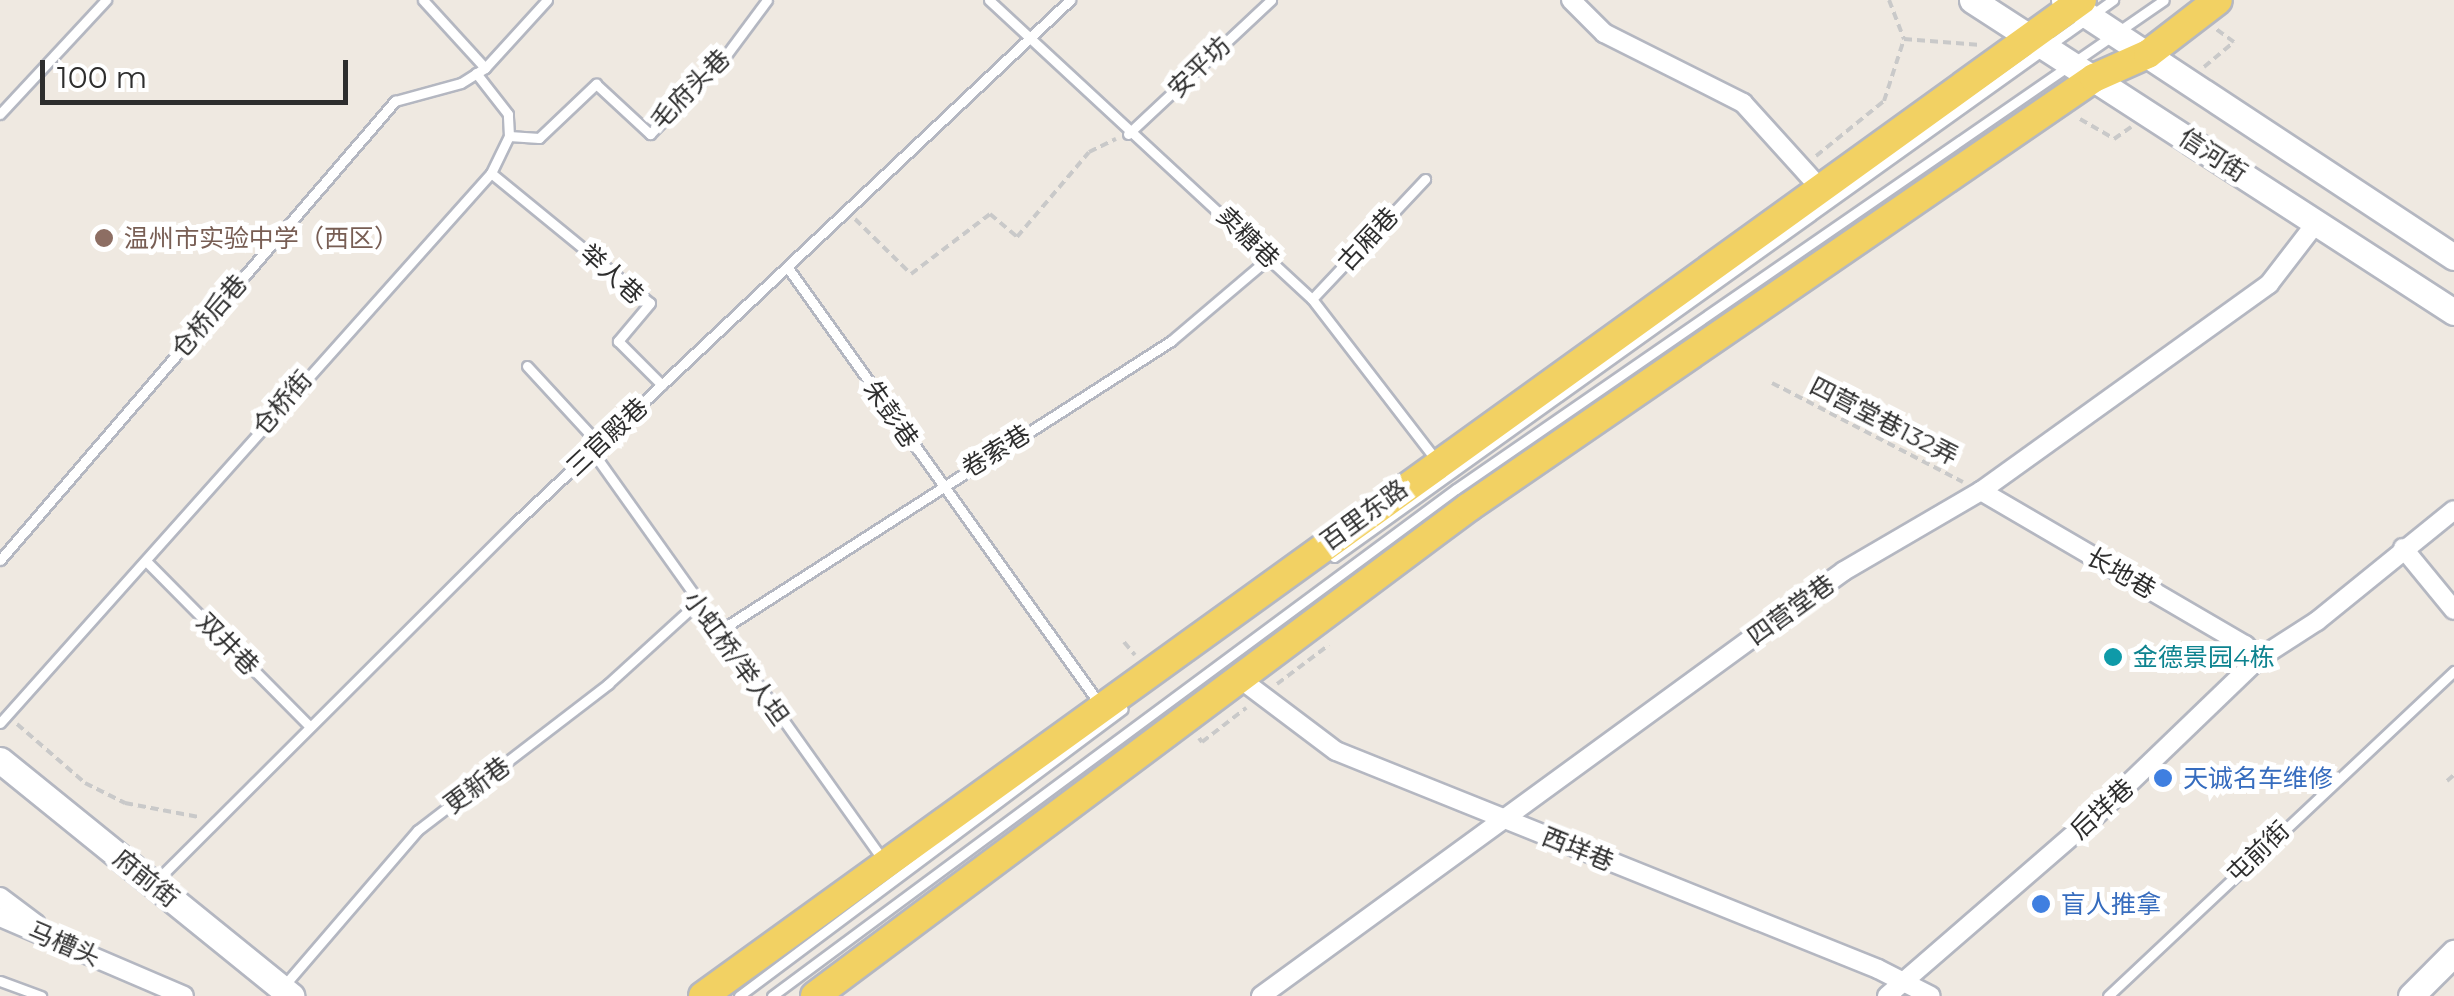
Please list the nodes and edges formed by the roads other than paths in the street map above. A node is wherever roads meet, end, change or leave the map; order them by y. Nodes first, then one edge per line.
1 (106, 0) edge
2 (423, 0) edge
3 (547, 0) edge
4 (767, 0) edge
5 (989, 0) edge
6 (1070, 0) edge
7 (1270, 0) edge
8 (1571, 0) edge
9 (1972, 0) edge
10 (2113, 0) edge
11 (2164, 0) edge
12 (2218, 0) edge
13 (2077, 6) edge
14 (2114, 32) junction
15 (1030, 39) junction
16 (2037, 45) junction
17 (2148, 54) junction
18 (480, 70) junction
19 (2083, 71) junction
20 (0, 114) edge
21 (1128, 134) junction
22 (509, 136) junction
23 (492, 173) junction
24 (1424, 179) dead end
25 (1820, 188) junction
26 (2316, 223) junction
27 (2454, 257) edge
28 (1269, 258) junction
29 (788, 268) junction
30 (1312, 299) junction
31 (2454, 312) edge
32 (527, 366) dead end
33 (662, 386) junction
34 (596, 448) junction
35 (1437, 463) junction
36 (942, 485) junction
37 (1980, 491) junction
38 (2454, 510) edge
39 (2403, 548) junction
40 (0, 560) edge
41 (147, 562) junction
42 (696, 604) junction
43 (2454, 610) edge
44 (716, 633) junction
45 (2258, 659) junction
46 (2454, 671) edge
47 (1239, 678) junction
48 (1100, 705) junction
49 (4, 719) edge
50 (310, 727) junction
51 (0, 760) edge
52 (1505, 820) junction
53 (885, 862) junction
54 (153, 884) junction
55 (0, 897) edge
56 (0, 916) edge
57 (64, 944) junction
58 (2454, 953) edge
59 (0, 981) edge
60 (1903, 982) junction
61 (286, 992) edge
62 (41, 996) edge
63 (184, 996) edge
64 (703, 996) edge
65 (739, 996) edge
66 (772, 996) edge
67 (815, 996) edge
68 (1261, 996) edge
69 (1887, 996) edge
70 (1931, 996) edge
71 (2108, 996) edge
72 (2411, 996) edge

1 - 20 lane
2 - 18 lane
3 - 18 lane
4 - 22 lane, 毛府头巷
5 - 15 lane, 卖糖巷
6 - 15 lane, 三官殿巷
7 - 21 lane, 安平坊
8 - 25 street
9 - 16 main road, 信河街
10 - 13 lane
11 - 14 lane
12 - 17 main road
13 - 14 main road, 信河街
13 - 16 main road, 百里东路
14 - 17 main road, 信河街
14 - 19 lane
15 - 21 lane, 卖糖巷
15 - 29 lane, 三官殿巷
16 - 19 main road, 信河街
16 - 25 main road, 百里东路
16 - 65 lane
17 - 19 main road
17 - 27 main road, 信河街
18 - 22 lane
18 - 40 lane, 仓桥后巷
19 - 26 main road, 信河街
19 - 47 main road
19 - 66 lane
21 - 28 lane, 卖糖巷
22 - 23 lane, 仓桥街
23 - 33 lane, 举人巷
23 - 41 lane, 仓桥街
24 - 30 lane, 古厢巷
25 - 35 main road, 百里东路
26 - 31 main road, 信河街
26 - 37 street, 四营堂巷
28 - 30 lane, 卖糖巷
28 - 36 lane, 卷索巷
29 - 33 lane, 三官殿巷
29 - 36 lane, 朱彭巷
30 - 35 lane, 卖糖巷
32 - 34 lane, 小虹桥/举人坦
33 - 34 lane, 三官殿巷
34 - 42 lane, 小虹桥/举人坦
34 - 50 lane, 三官殿巷
35 - 48 main road, 百里东路
36 - 44 lane, 卷索巷
36 - 48 lane, 朱彭巷
37 - 45 street, 长地巷
37 - 52 street, 四营堂巷
38 - 39 street, 后垟巷
39 - 43 street
39 - 45 street, 后垟巷
41 - 49 lane, 仓桥街
41 - 50 lane, 双井巷
42 - 44 lane, 小虹桥/举人坦
42 - 61 lane, 更新巷
44 - 53 lane, 小虹桥/举人坦
45 - 60 street, 后垟巷
46 - 71 lane, 屯前街
47 - 52 street, 西垟巷
47 - 67 main road
48 - 53 main road, 百里东路
50 - 54 lane, 三官殿巷
51 - 54 main road, 府前街
52 - 60 street, 西垟巷
52 - 68 street, 四营堂巷
53 - 64 main road, 百里东路
54 - 61 main road, 府前街
55 - 57 street
56 - 57 street, 马槽头
57 - 63 street, 马槽头
58 - 72 main road
59 - 62 lane
60 - 69 street, 后垟巷
60 - 70 street, 西垟巷

